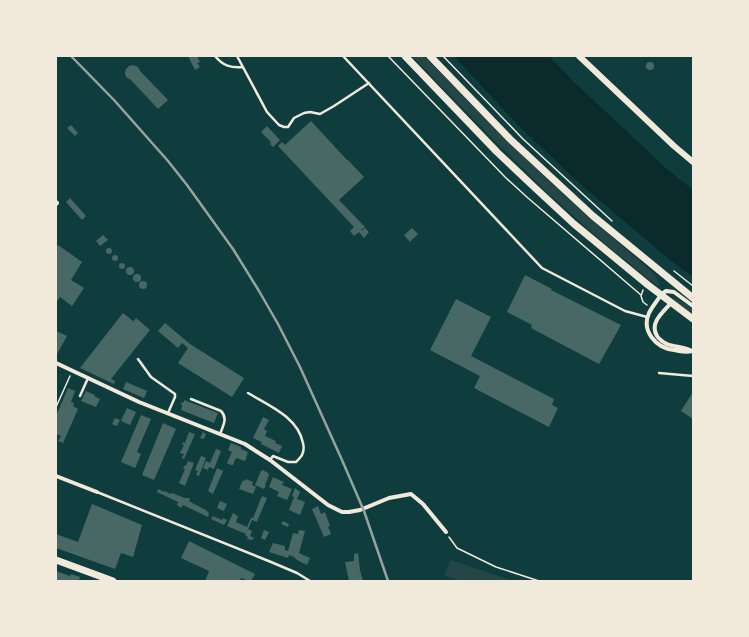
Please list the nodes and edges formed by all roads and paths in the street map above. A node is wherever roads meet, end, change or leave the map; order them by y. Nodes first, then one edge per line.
1 (215, 56) edge
2 (237, 56) edge
3 (343, 56) edge
4 (388, 56) edge
5 (405, 56) edge
6 (430, 56) edge
7 (443, 56) edge
8 (579, 56) edge
9 (243, 68) junction
10 (369, 83) junction
11 (693, 162) edge
12 (615, 223) dead end
13 (671, 269) dead end
14 (693, 286) edge
15 (644, 290) dead end
16 (641, 295) junction
17 (661, 295) junction
18 (693, 298) edge
19 (671, 303) junction
20 (648, 306) dead end
21 (693, 306) edge
22 (647, 317) junction
23 (693, 319) edge
24 (693, 351) edge
25 (138, 359) dead end
26 (56, 363) edge
27 (660, 372) dead end
28 (71, 375) dead end
29 (693, 376) edge
30 (88, 378) junction
31 (248, 393) dead end
32 (80, 396) dead end
33 (191, 399) dead end
34 (56, 408) edge
35 (168, 413) junction
36 (220, 434) junction
37 (270, 460) junction
38 (56, 476) edge
39 (97, 492) joint
40 (446, 532) joint
41 (56, 560) edge
42 (113, 581) edge
43 (310, 581) edge
44 (539, 581) edge

1 - 9 lane
2 - 9 lane
3 - 10 lane
4 - 16 path
5 - 17 main road
6 - 18 main road
7 - 12 path
8 - 11 street
9 - 10 lane
10 - 22 lane
13 - 14 path
15 - 16 path
16 - 20 path
17 - 19 main road
17 - 21 street
17 - 22 street
19 - 23 main road
19 - 24 street
22 - 24 street
25 - 35 lane
26 - 30 street
27 - 29 lane
28 - 34 path
30 - 32 lane
30 - 35 street
31 - 37 lane
33 - 36 lane
35 - 36 street
36 - 37 street
37 - 40 street
38 - 39 street
39 - 43 lane
40 - 44 path
41 - 42 main road

